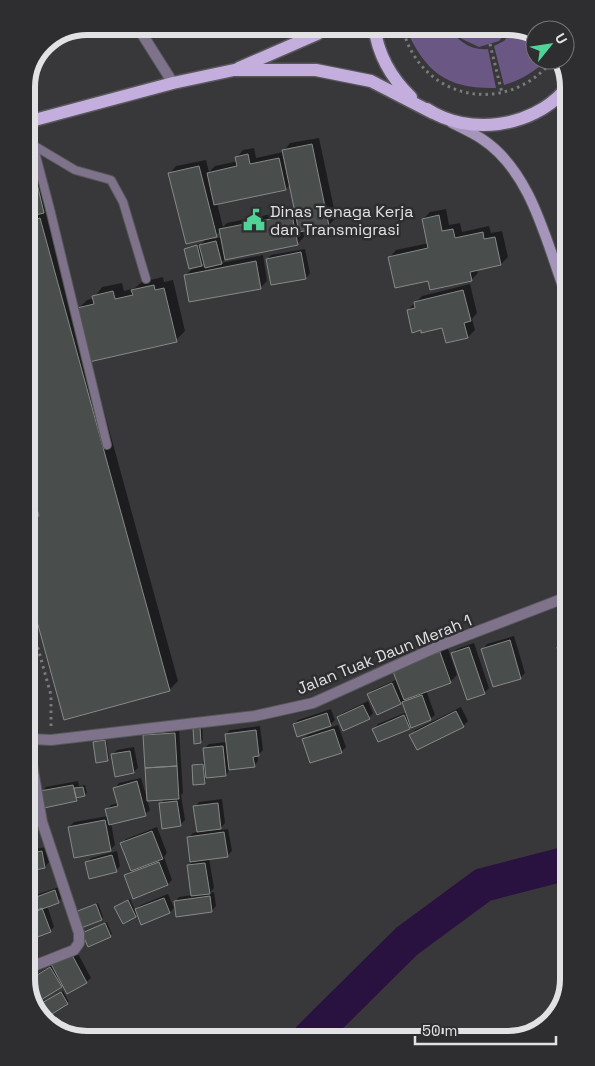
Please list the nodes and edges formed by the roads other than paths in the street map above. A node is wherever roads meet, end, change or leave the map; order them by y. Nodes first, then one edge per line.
1 (143, 35) edge
2 (315, 35) edge
3 (375, 35) edge
4 (234, 70) junction
5 (173, 82) junction
6 (560, 94) edge
7 (433, 113) junction
8 (35, 120) edge
9 (35, 146) edge
10 (35, 153) edge
11 (146, 279) dead end
12 (560, 279) edge
13 (107, 445) dead end
14 (560, 600) edge
15 (35, 738) edge
16 (35, 781) edge
17 (35, 965) edge

1 - 5 street
2 - 4 main road
3 - 7 main road
4 - 5 main road
4 - 7 main road
5 - 8 main road
6 - 7 main road
7 - 12 main road
9 - 11 lane
10 - 13 lane
14 - 15 street, Jalan Tuak Daun Merah 1
16 - 17 street

